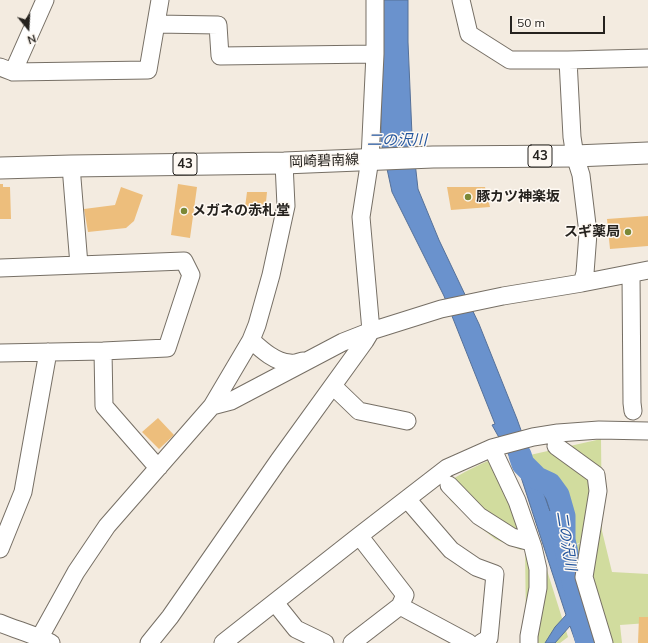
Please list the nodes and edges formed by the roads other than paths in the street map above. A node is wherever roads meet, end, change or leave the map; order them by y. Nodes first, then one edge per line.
1 (45, 0) edge
2 (160, 0) edge
3 (375, 0) edge
4 (461, 0) edge
5 (156, 24) junction
6 (375, 54) junction
7 (648, 58) edge
8 (568, 60) junction
9 (6, 70) edge
10 (648, 153) edge
11 (575, 156) junction
12 (370, 159) junction
13 (284, 163) junction
14 (71, 166) junction
15 (0, 168) edge
16 (80, 265) junction
17 (0, 268) edge
18 (648, 270) edge
19 (631, 274) junction
20 (582, 283) junction
21 (371, 330) junction
22 (251, 340) junction
23 (103, 351) junction
24 (48, 352) junction
25 (0, 353) edge
26 (310, 360) junction
27 (333, 386) junction
28 (212, 406) junction
29 (633, 411) dead end
30 (406, 421) dead end
31 (648, 431) edge
32 (556, 446) dead end
33 (494, 448) junction
34 (159, 467) junction
35 (449, 485) dead end
36 (407, 499) junction
37 (3, 530) edge
38 (359, 536) junction
39 (531, 542) junction
40 (0, 549) edge
41 (276, 602) junction
42 (400, 606) junction
43 (0, 623) edge
44 (43, 641) edge
45 (150, 643) edge
46 (223, 643) edge
47 (325, 643) edge
48 (352, 643) edge
49 (469, 643) edge
50 (481, 643) edge
51 (529, 643) edge
52 (604, 643) edge

1 - 9 street
2 - 5 street
3 - 6 street
4 - 8 street
5 - 6 street
5 - 9 street
6 - 12 street
7 - 8 street
8 - 11 street
10 - 11 main road, 岡崎碧南線 / 43
11 - 12 main road, 岡崎碧南線 / 43
11 - 20 street
12 - 13 main road, 岡崎碧南線 / 43
12 - 21 street
13 - 14 main road, 岡崎碧南線 / 43
13 - 22 street
14 - 15 main road, 岡崎碧南線 / 43
14 - 16 street
16 - 17 street
16 - 23 street
18 - 19 street
19 - 20 street
19 - 29 street
20 - 21 street
21 - 26 street
21 - 27 street
22 - 26 street
22 - 28 street
23 - 24 street
23 - 34 street
24 - 25 street
24 - 37 street
26 - 28 street
27 - 30 street
27 - 45 street
28 - 34 street
31 - 33 street
32 - 52 street
33 - 36 street
33 - 39 street
34 - 44 street
35 - 39 street
36 - 38 street
36 - 50 street
37 - 40 street
38 - 41 street
38 - 42 street
39 - 51 street
41 - 46 street
41 - 47 street
42 - 48 street
42 - 49 street
43 - 44 street

